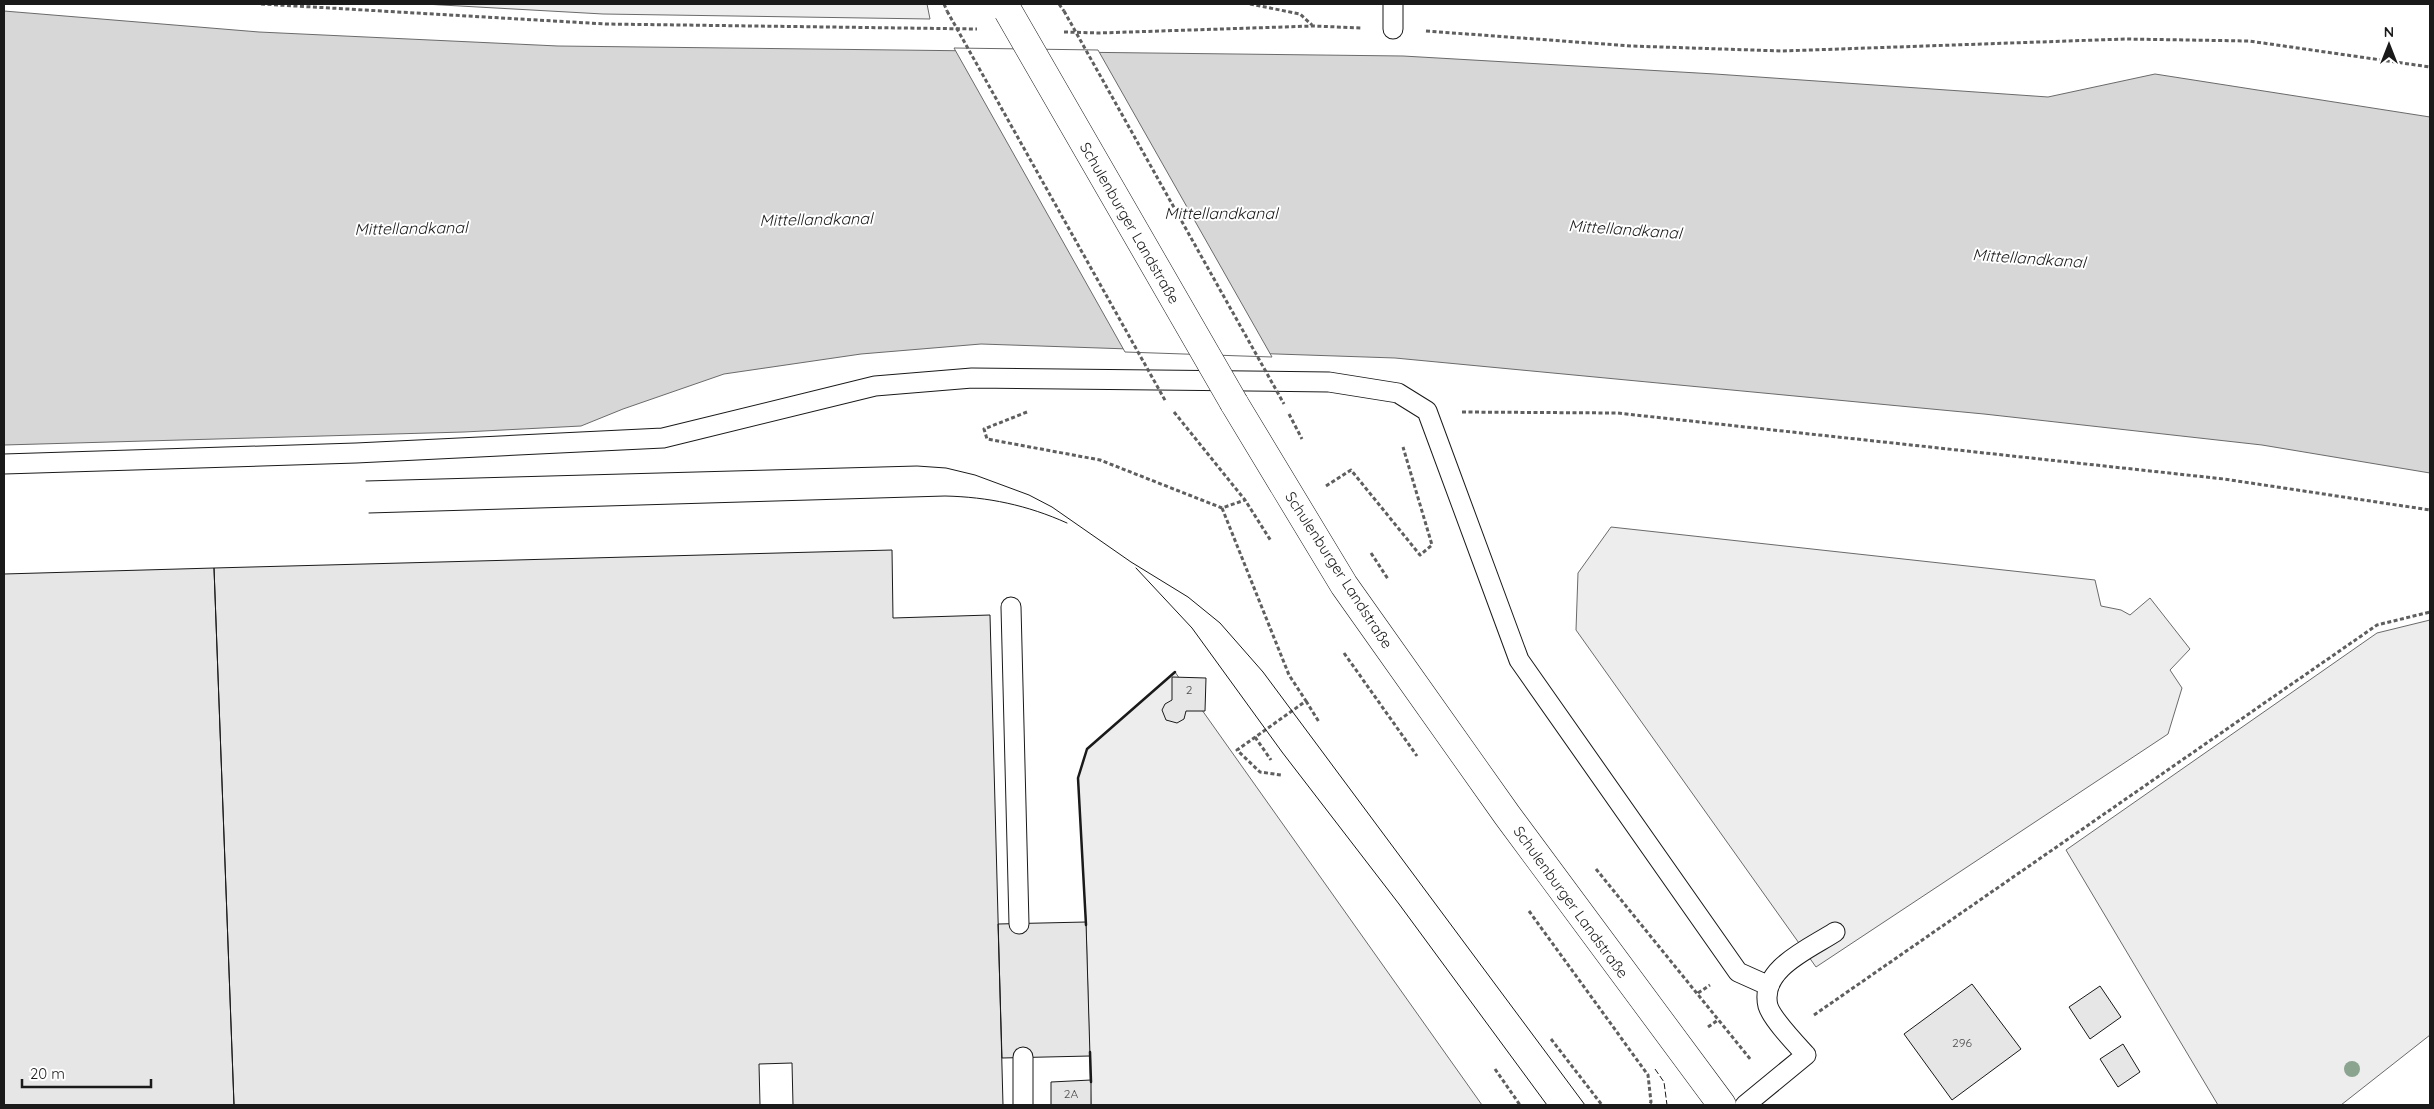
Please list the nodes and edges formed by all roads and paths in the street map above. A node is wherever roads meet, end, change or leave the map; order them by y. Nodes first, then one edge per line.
1 (261, 4) edge
2 (944, 4) edge
3 (1058, 4) edge
4 (1250, 4) edge
5 (1394, 4) edge
6 (1006, 8) edge
7 (1313, 26) junction
8 (1393, 29) junction
9 (985, 30) dead end
10 (1061, 32) dead end
11 (2430, 67) edge
12 (1398, 393) junction
13 (1427, 410) junction
14 (1030, 411) dead end
15 (1305, 445) dead end
16 (4, 464) edge
17 (1321, 478) dead end
18 (1326, 486) junction
19 (1331, 494) dead end
20 (1222, 508) junction
21 (2430, 510) edge
22 (1368, 549) dead end
23 (1389, 580) dead end
24 (1011, 607) dead end
25 (2430, 612) edge
26 (1306, 701) junction
27 (1319, 722) dead end
28 (1255, 738) junction
29 (1271, 760) dead end
30 (1281, 775) dead end
31 (1592, 865) dead end
32 (1019, 924) dead end
33 (1835, 932) dead end
34 (1709, 985) dead end
35 (1767, 985) junction
36 (1698, 993) junction
37 (1786, 1034) junction
38 (1551, 1039) dead end
39 (1023, 1057) dead end
40 (1495, 1069) dead end
41 (1648, 1075) dead end
42 (1023, 1105) edge
43 (1520, 1105) edge
44 (1602, 1105) edge
45 (1649, 1105) edge
46 (1722, 1105) edge
47 (1745, 1105) edge

1 - 9 path
2 - 20 path, bridge
3 - 15 path, bridge
4 - 7 path
5 - 8 lane
6 - 46 main road, Schulenburger Landstraße, bridge
7 - 8 path
7 - 10 path
8 - 11 path
12 - 13 lane
12 - 16 lane
12 - 18 path
13 - 21 path
13 - 35 lane
14 - 20 path
17 - 18 path
18 - 19 path
20 - 26 path
22 - 23 path
24 - 32 lane
25 - 37 path
26 - 27 path
26 - 28 path
28 - 29 path
28 - 30 path
31 - 36 path
33 - 35 lane
34 - 36 path
35 - 37 lane
36 - 37 path
37 - 47 lane
38 - 44 path
39 - 42 lane
40 - 43 path
41 - 45 path

